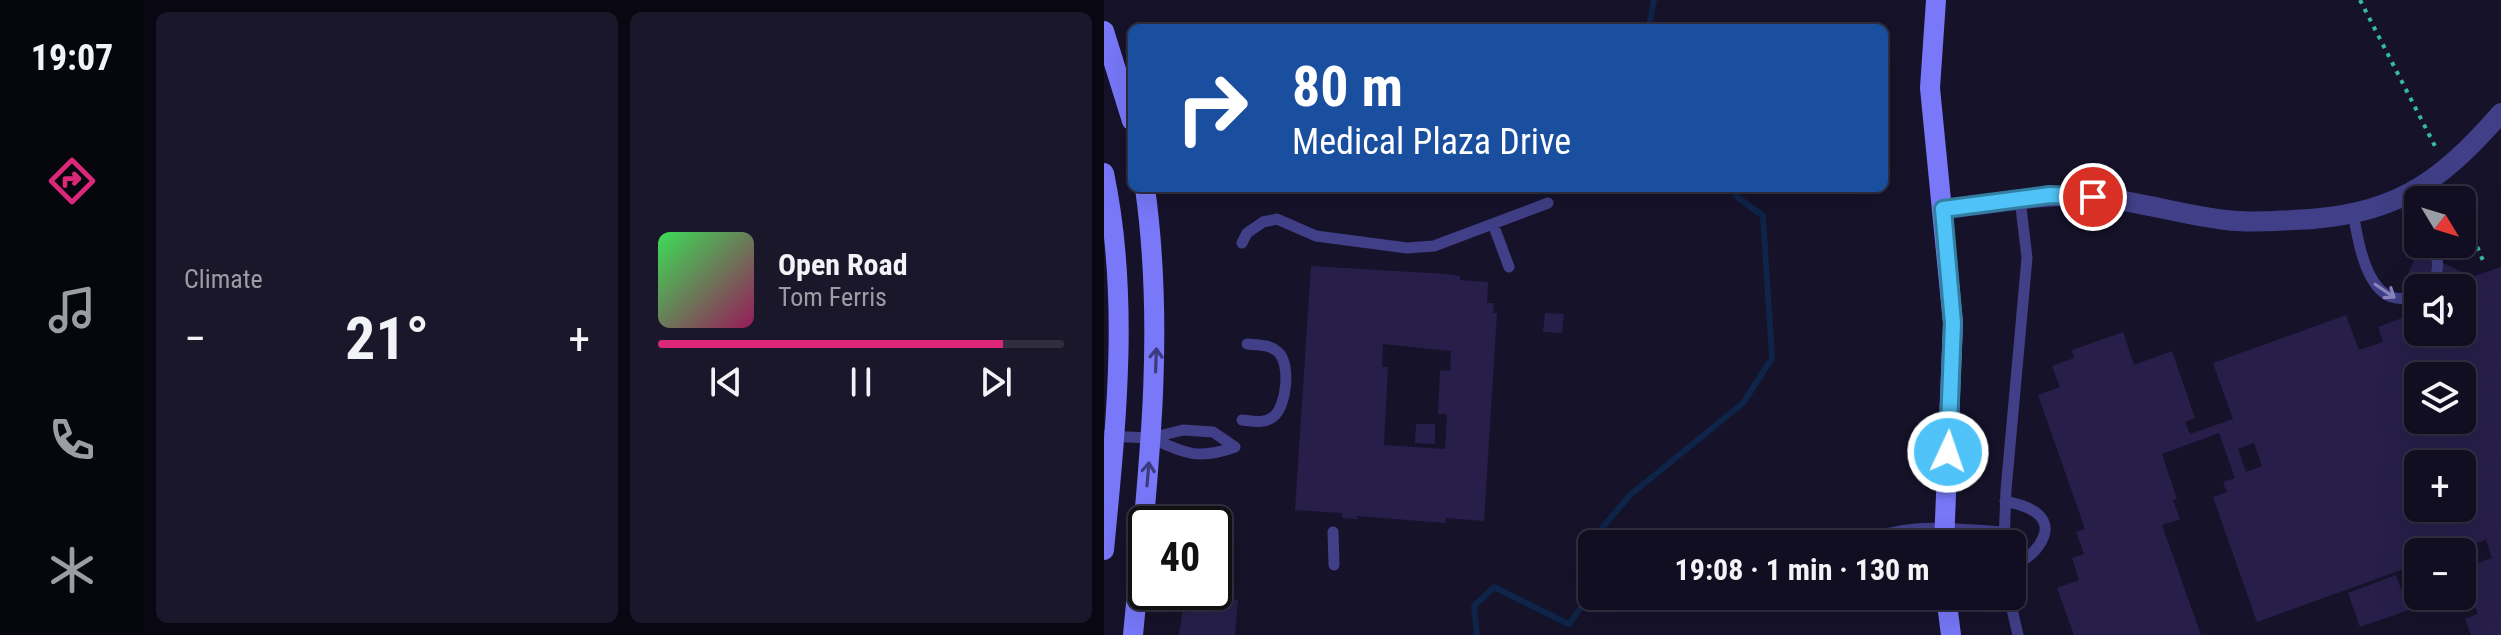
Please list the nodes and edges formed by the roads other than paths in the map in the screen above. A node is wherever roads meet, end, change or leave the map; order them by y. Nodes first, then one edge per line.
1 (1936, 0) edge
2 (1104, 31) edge
3 (1128, 108) edge
4 (2501, 113) edge
5 (1104, 173) edge
6 (2431, 186) edge
7 (1145, 192) edge
8 (2020, 199) junction
9 (1548, 203) dead end
10 (2404, 206) edge
11 (1943, 209) junction
12 (2353, 213) junction
13 (1493, 224) junction
14 (1242, 243) dead end
15 (1509, 267) dead end
16 (2404, 298) edge
17 (1247, 344) dead end
18 (1242, 420) dead end
19 (1110, 436) edge
20 (1151, 438) junction
21 (2005, 501) junction
22 (1893, 530) edge
23 (1921, 530) edge
24 (1944, 530) edge
25 (2004, 530) edge
26 (1333, 532) dead end
27 (1104, 550) edge
28 (2026, 561) edge
29 (1334, 565) dead end
30 (1948, 610) edge
31 (2012, 610) edge
32 (1133, 635) edge
33 (1951, 635) edge
34 (2018, 635) edge

1 - 11 main road
2 - 3 main road
4 - 6 street
5 - 19 main road
20 -> 7 main road
8 - 11 street
8 - 12 street
8 - 21 lane
9 - 13 lane
10 - 12 street
11 - 24 main road
12 -> 16 lane
13 - 14 lane
13 - 15 lane
17 - 18 lane
19 - 20 lane
19 - 27 main road
20 - 20 lane
32 -> 20 main road
21 - 25 lane
21 - 28 lane
22 - 23 lane
26 - 29 lane
30 - 33 main road
31 - 34 lane

